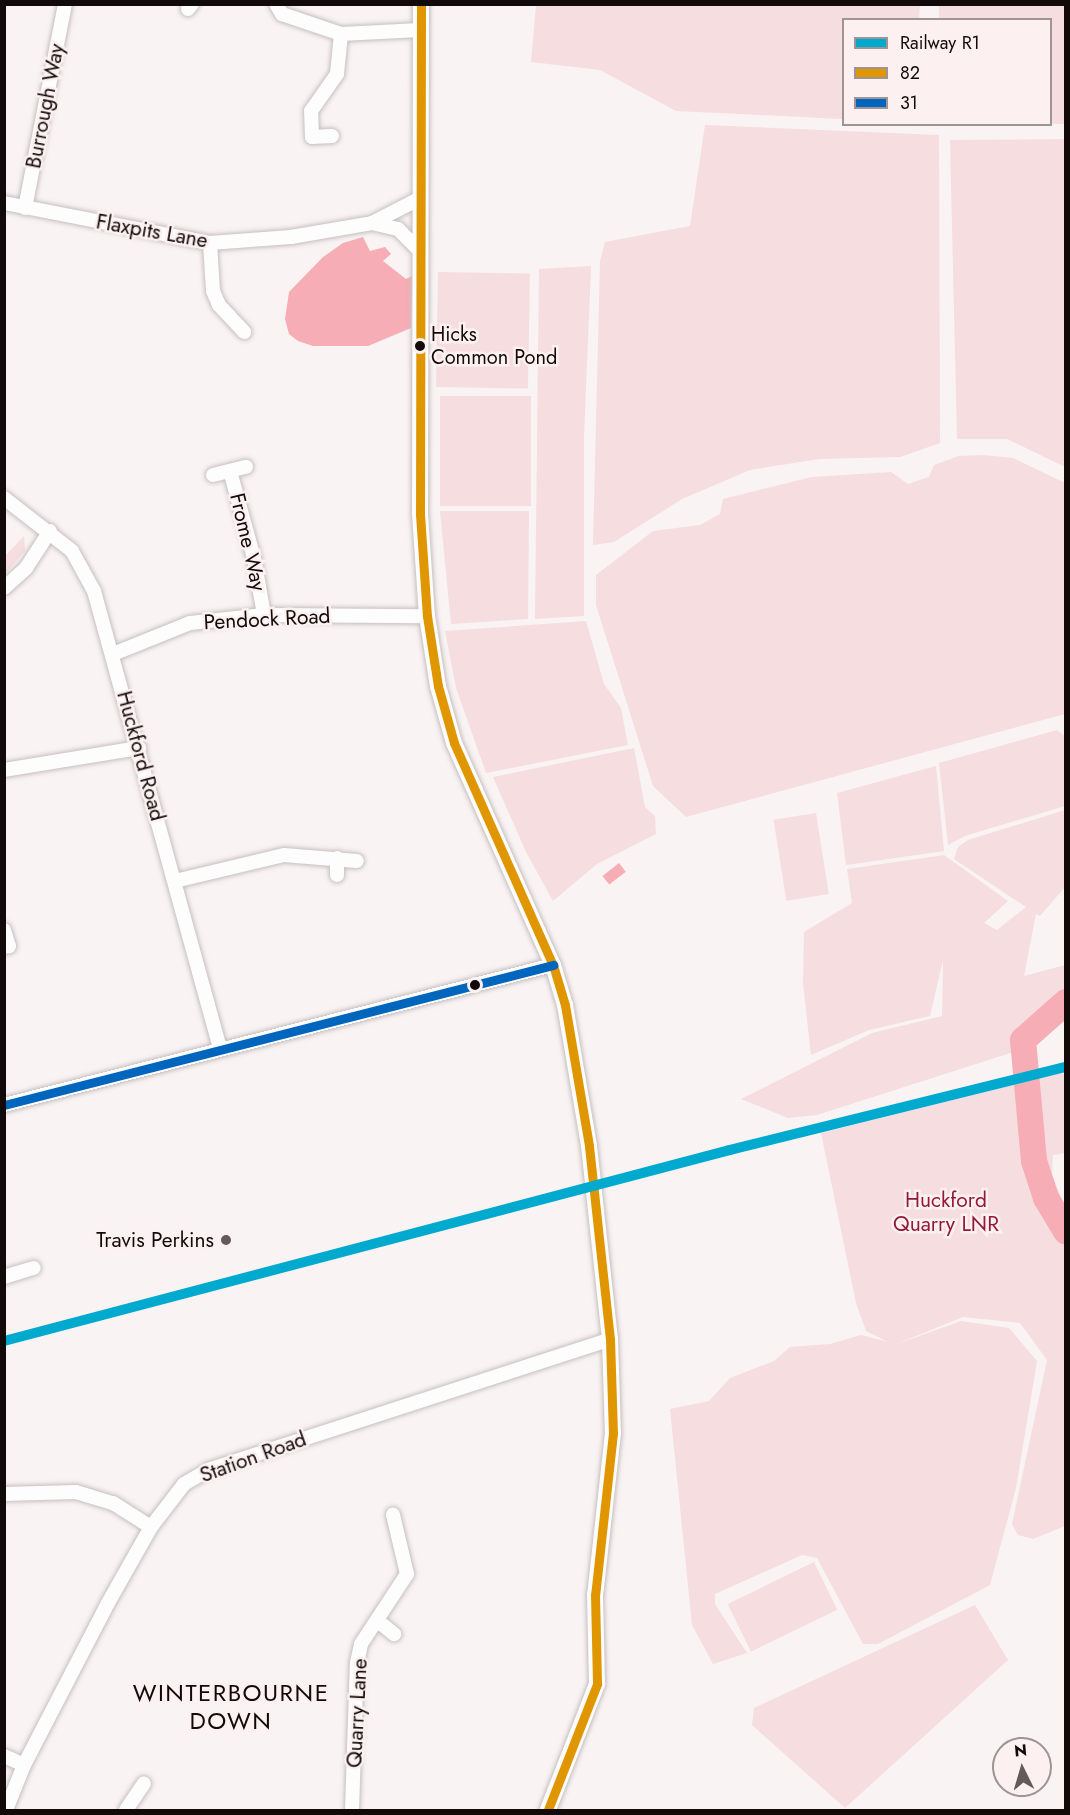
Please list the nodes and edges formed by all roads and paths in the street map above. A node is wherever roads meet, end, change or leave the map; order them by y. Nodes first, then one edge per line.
1 (65, 4) edge
2 (276, 4) edge
3 (421, 4) edge
4 (420, 30) junction
5 (341, 34) junction
6 (332, 136) dead end
7 (419, 199) junction
8 (4, 203) edge
9 (25, 208) junction
10 (372, 223) junction
11 (210, 243) junction
12 (419, 250) junction
13 (244, 332) dead end
14 (246, 467) dead end
15 (230, 471) junction
16 (213, 475) dead end
17 (4, 498) edge
18 (50, 531) junction
19 (4, 588) edge
20 (264, 615) junction
21 (427, 616) junction
22 (113, 654) junction
23 (139, 748) junction
24 (4, 770) edge
25 (337, 858) junction
26 (357, 861) dead end
27 (337, 875) dead end
28 (175, 881) junction
29 (4, 930) edge
30 (4, 947) edge
31 (553, 965) junction
32 (220, 1049) junction
33 (4, 1105) edge
34 (34, 1268) dead end
35 (4, 1277) edge
36 (610, 1339) junction
37 (4, 1494) edge
38 (393, 1515) dead end
39 (151, 1527) junction
40 (378, 1620) junction
41 (394, 1634) dead end
42 (4, 1756) edge
43 (24, 1765) junction
44 (144, 1783) dead end
45 (6, 1810) edge
46 (126, 1810) edge
47 (352, 1810) edge
48 (548, 1810) edge

1 - 9 street, Burrough Way
2 - 5 street
3 - 4 street
4 - 5 street
4 - 7 street
5 - 6 street
7 - 10 street, Flaxpits Lane
7 - 12 street
8 - 9 street, Flaxpits Lane
9 - 11 street, Flaxpits Lane
10 - 11 street, Flaxpits Lane
10 - 12 street, Flaxpits Lane
11 - 13 street
12 - 21 street
14 - 15 street, Frome Way
15 - 16 street, Frome Way
15 - 20 street, Frome Way
17 - 18 street, Huckford Road
18 - 19 street
18 - 22 street, Huckford Road
20 - 21 street, Pendock Road
20 - 22 street, Pendock Road
21 - 31 street
22 - 23 street, Huckford Road
23 - 24 street
23 - 28 street, Huckford Road
25 - 26 street
25 - 27 street
25 - 28 street
28 - 32 street, Huckford Road
29 - 30 street
31 - 32 street
31 - 36 street
32 - 33 street
34 - 35 street
36 - 39 street, Station Road
36 - 48 street
37 - 39 street
38 - 40 street, Quarry Lane
39 - 43 street, Station Road
40 - 41 street
40 - 47 street, Quarry Lane
42 - 43 street
43 - 45 street, Station Road
44 - 46 street

